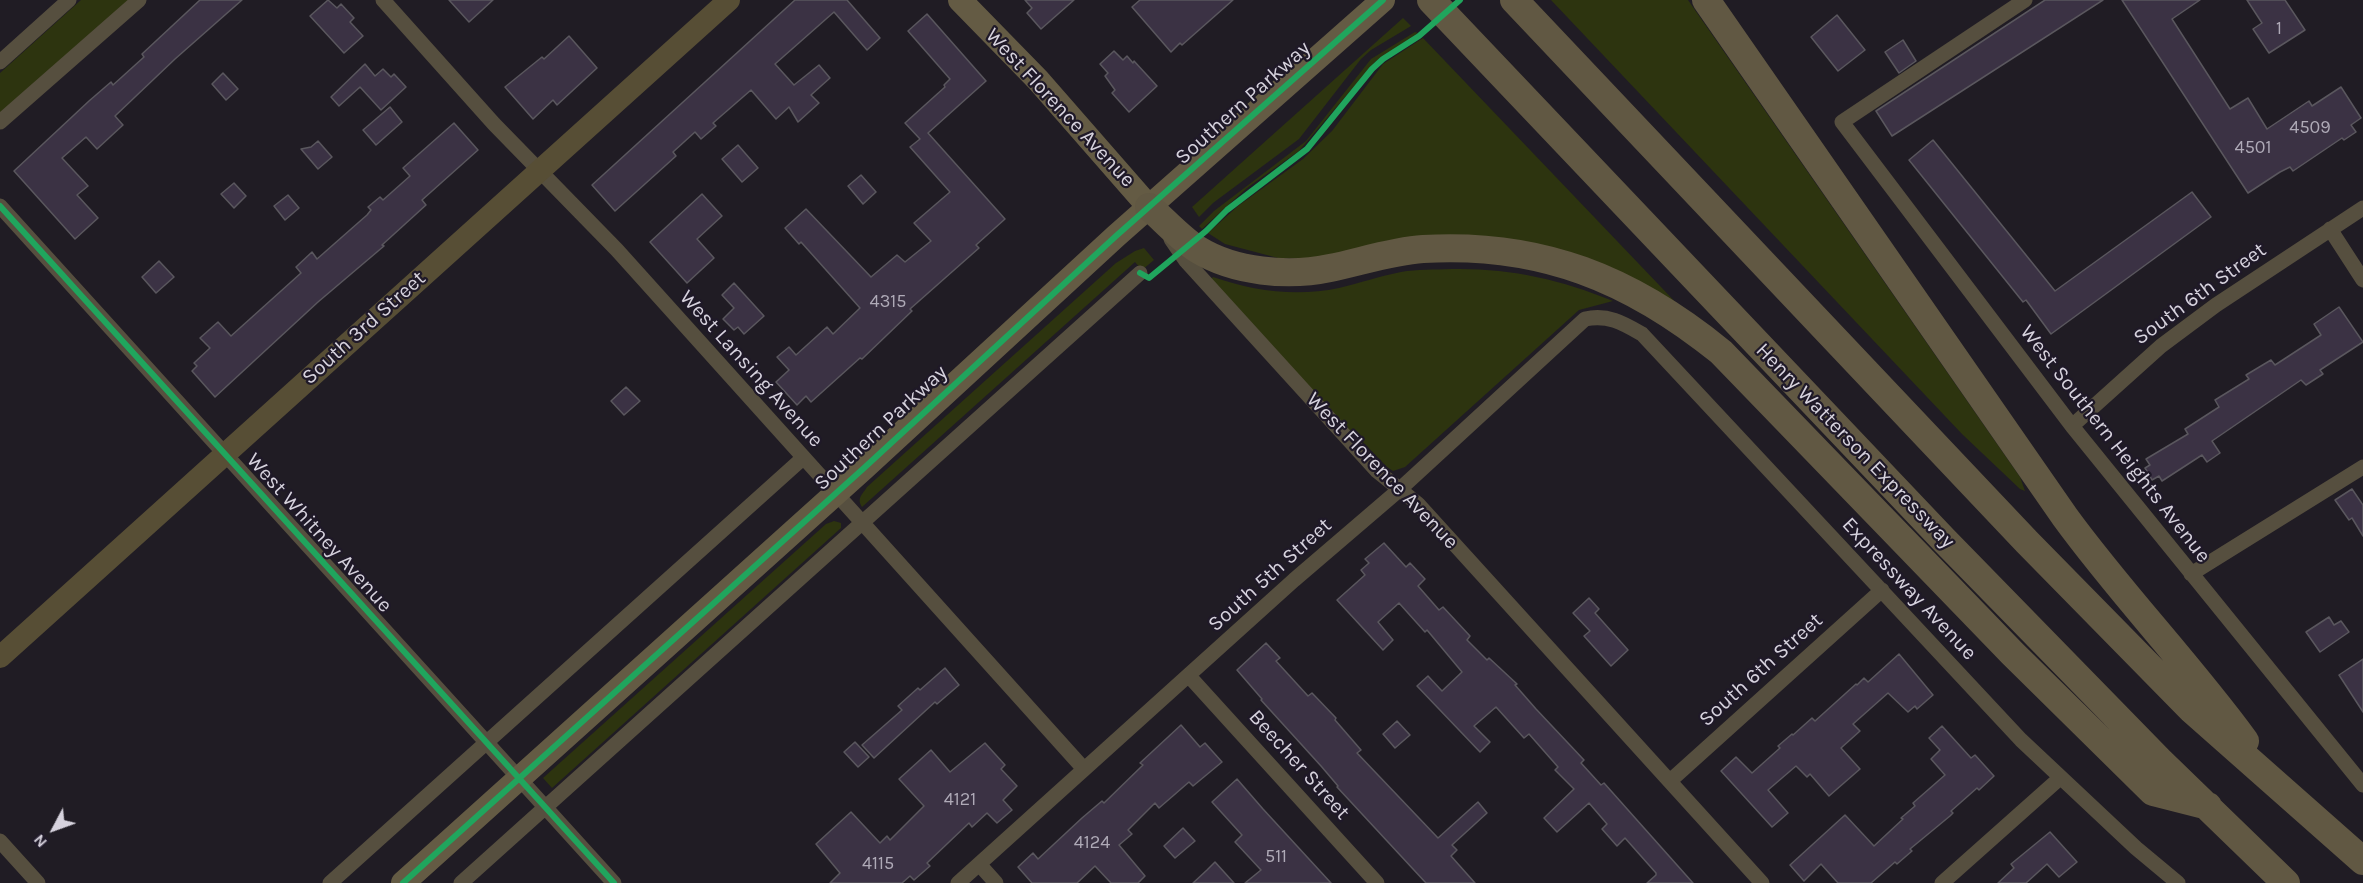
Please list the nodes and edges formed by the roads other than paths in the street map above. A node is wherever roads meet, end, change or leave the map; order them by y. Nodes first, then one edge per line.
1 (69, 0) edge
2 (139, 0) edge
3 (383, 0) edge
4 (729, 0) edge
5 (960, 0) edge
6 (1383, 0) edge
7 (1431, 0) edge
8 (1514, 0) edge
9 (1706, 0) edge
10 (2025, 0) edge
11 (0, 62) edge
12 (0, 122) edge
13 (540, 169) junction
14 (0, 206) edge
15 (1149, 207) junction
16 (2363, 208) edge
17 (2330, 229) junction
18 (1140, 273) dead end
19 (2363, 280) edge
20 (1616, 319) joint
21 (2072, 426) junction
22 (225, 454) junction
23 (803, 458) junction
24 (2363, 467) edge
25 (1399, 490) junction
26 (835, 494) junction
27 (861, 522) junction
28 (2191, 574) junction
29 (1882, 590) junction
30 (0, 657) edge
31 (1189, 676) junction
32 (485, 743) junction
33 (1084, 769) junction
34 (518, 778) junction
35 (2060, 778) junction
36 (1670, 781) junction
37 (2363, 785) edge
38 (2278, 786) junction
39 (2208, 806) junction
40 (545, 807) junction
41 (0, 841) edge
42 (2363, 861) edge
43 (979, 864) junction
44 (38, 883) edge
45 (330, 883) edge
46 (403, 883) edge
47 (461, 883) edge
48 (614, 883) edge
49 (958, 883) edge
50 (996, 883) edge
51 (1377, 883) edge
52 (1762, 883) edge
53 (1942, 883) edge
54 (2178, 883) edge
55 (2286, 883) edge

1 - 11 street
2 - 12 street
3 - 13 street, West Lansing Avenue
4 - 13 main road, South 3rd Street
5 - 15 main road, West Florence Avenue
6 - 15 main road, Southern Parkway
7 - 39 highway, Henry Watterson Expressway
8 - 38 highway
9 - 38 highway
10 - 21 street, West Southern Heights Avenue
13 - 22 main road, South 3rd Street
13 - 23 street, West Lansing Avenue
14 - 22 street, West Whitney Avenue
15 - 25 street, West Florence Avenue
15 - 26 main road, Southern Parkway
15 - 39 highway
16 - 17 street, South 6th Street
17 - 19 street
17 - 21 street, South 6th Street
18 - 27 street
20 - 25 street, South 5th Street
20 - 29 street, Expressway Avenue
21 - 28 street, West Southern Heights Avenue
22 - 30 main road, South 3rd Street
22 - 32 street, West Whitney Avenue
23 - 26 street, West Lansing Avenue
23 - 32 street
24 - 28 street
25 - 31 street, South 5th Street
25 - 36 street, West Florence Avenue
26 - 27 street, West Lansing Avenue
26 - 34 main road, Southern Parkway
27 - 33 street, West Lansing Avenue
27 - 40 street
28 - 37 street, West Southern Heights Avenue
29 - 35 street, Expressway Avenue
29 - 36 street, South 6th Street
31 - 33 street, South 5th Street
31 - 51 street, Beecher Street
32 - 34 street, West Whitney Avenue
32 - 45 street
33 - 43 street, South 5th Street
34 - 40 street, West Whitney Avenue
34 - 46 main road, Southern Parkway
35 - 53 street
35 - 54 street, Expressway Avenue
36 - 52 street, West Florence Avenue
38 - 42 highway
39 - 55 highway, Henry Watterson Expressway
40 - 47 street
40 - 48 street, West Whitney Avenue
41 - 44 street
43 - 49 street, South 5th Street
43 - 50 street

